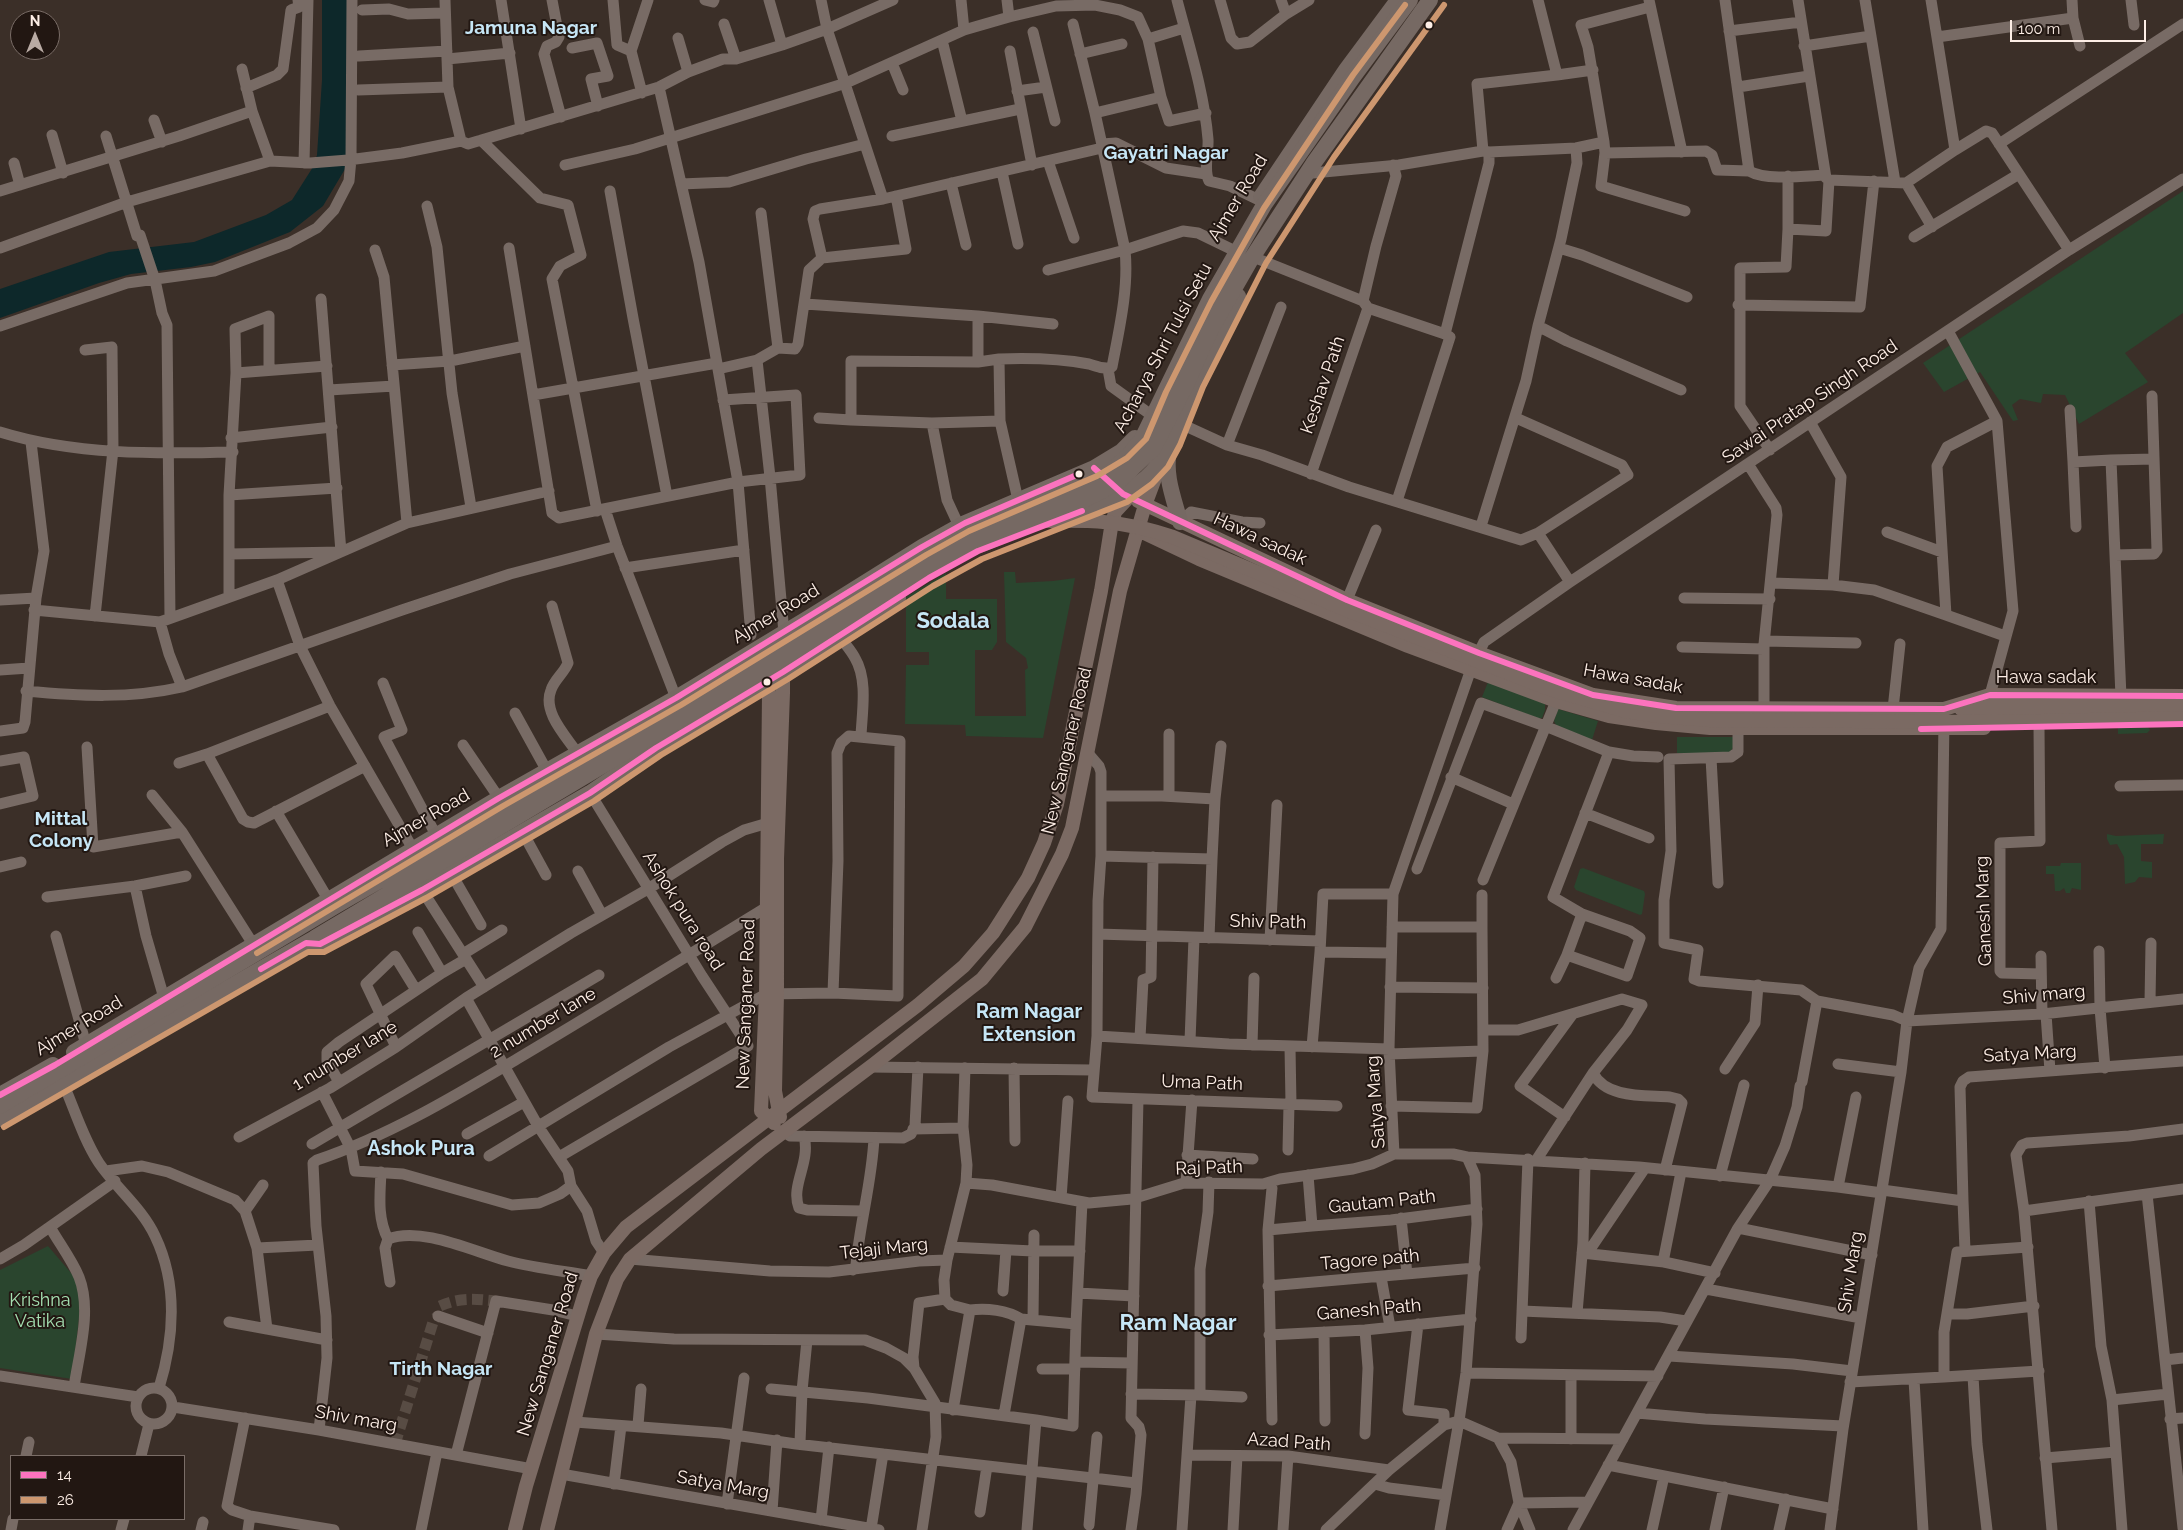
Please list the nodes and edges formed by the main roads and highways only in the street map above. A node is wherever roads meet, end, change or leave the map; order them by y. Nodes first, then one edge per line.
1 (1430, 0) edge
2 (1437, 0) edge
3 (1400, 1) edge
4 (1172, 442) junction
5 (1161, 462) junction
6 (1094, 468) junction
7 (1079, 474) junction
8 (1126, 496) junction
9 (1145, 505) junction
10 (1110, 507) junction
11 (1038, 521) junction
12 (1180, 522) junction
13 (1138, 530) junction
14 (777, 637) junction
15 (752, 651) junction
16 (783, 672) junction
17 (766, 682) junction
18 (2183, 696) edge
19 (2183, 706) edge
20 (1944, 709) junction
21 (2183, 718) edge
22 (2183, 724) edge
23 (311, 940) junction
24 (772, 994) junction
25 (0, 1095) edge
26 (0, 1106) edge
27 (773, 1114) junction
28 (0, 1119) edge
29 (784, 1132) junction
30 (579, 1310) junction
31 (604, 1312) junction
32 (515, 1530) edge
33 (547, 1530) edge

1 - 11 highway, Acharya Shri Tulsi Setu, bridge
2 - 4 highway
3 - 6 highway, Ajmer Road
3 - 26 highway, Acharya Shri Tulsi Setu, bridge
4 - 5 highway
4 - 12 highway
5 - 8 highway
5 - 9 main road, New Sanganer Road
6 - 7 highway, Ajmer Road
6 - 8 main road, Hawa sadak
7 - 10 main road
7 - 14 highway, Ajmer Road
8 - 9 main road, Hawa sadak
8 - 10 highway
9 - 12 main road, Hawa sadak
9 - 13 main road, New Sanganer Road
10 - 13 main road
10 - 16 highway
10 - 27 main road, New Sanganer Road
11 - 21 main road, bridge
11 - 23 highway, Acharya Shri Tulsi Setu, bridge
12 - 20 main road, Hawa sadak
13 - 22 main road, Hawa sadak
13 - 29 main road, New Sanganer Road
14 - 15 highway, Ajmer Road
14 - 16 main road, New Sanganer Road
15 - 17 main road, New Sanganer Road
15 - 25 highway, Ajmer Road
16 - 17 highway
16 - 24 main road, New Sanganer Road
17 - 23 highway
17 - 24 main road, New Sanganer Road
18 - 20 main road, Hawa sadak
19 - 20 main road
23 - 28 highway
24 - 27 main road, New Sanganer Road
27 - 29 main road, New Sanganer Road
27 - 30 main road, New Sanganer Road
29 - 31 main road, New Sanganer Road
30 - 31 main road
30 - 32 main road, New Sanganer Road
31 - 33 main road, New Sanganer Road

